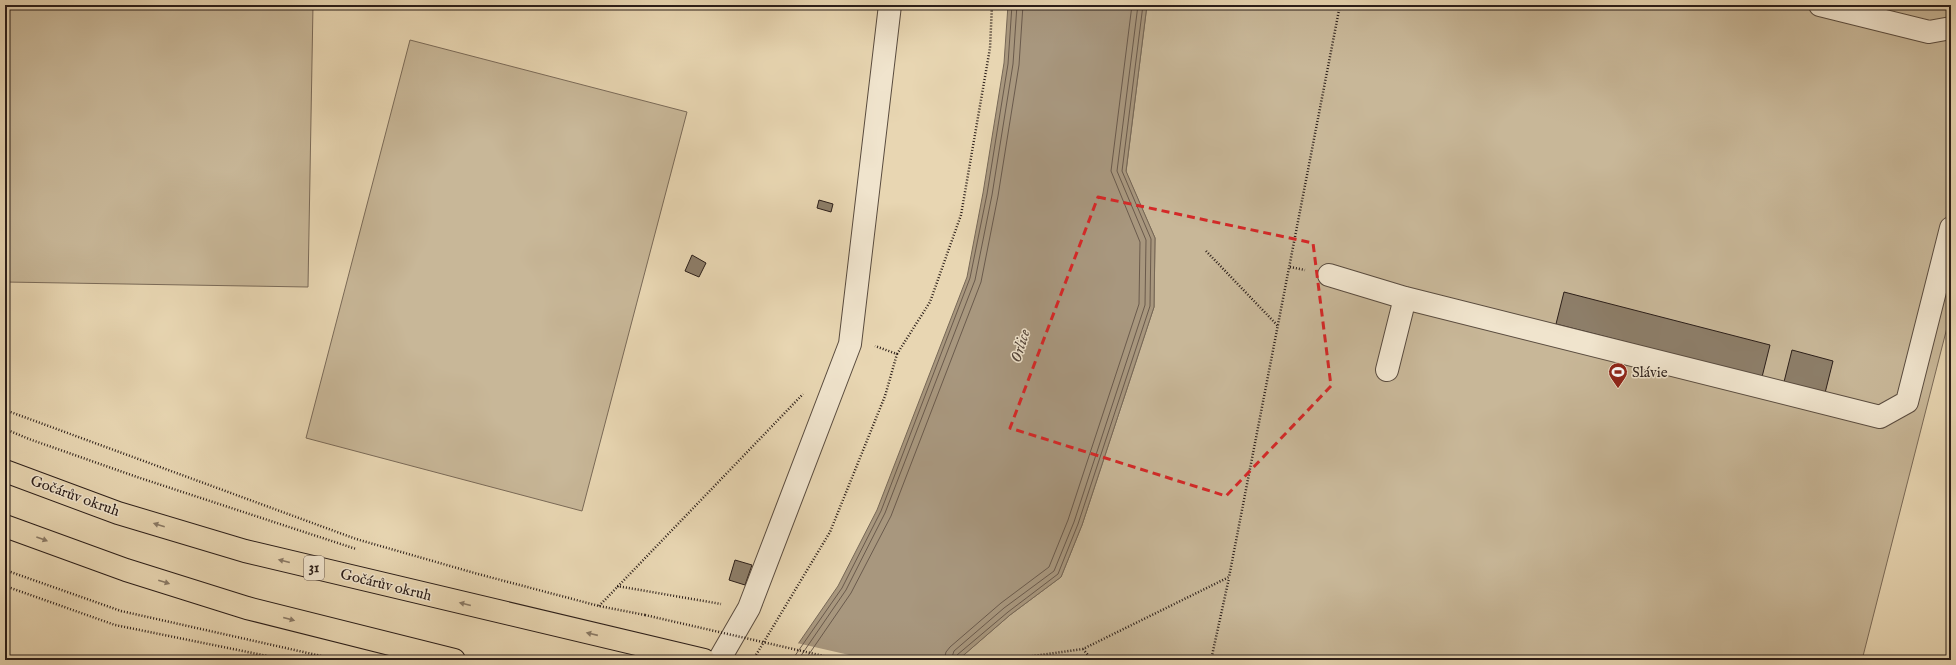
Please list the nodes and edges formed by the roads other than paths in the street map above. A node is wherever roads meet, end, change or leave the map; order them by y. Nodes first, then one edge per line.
1 (890, 5) edge
2 (1820, 5) edge
3 (1951, 28) edge
4 (1951, 228) edge
5 (1329, 275) dead end
6 (1405, 298) junction
7 (1387, 370) dead end
8 (5, 471) edge
9 (6, 529) edge
10 (454, 660) edge
11 (704, 660) edge
12 (719, 660) edge

1 - 12 lane
2 - 3 lane
4 - 6 lane
5 - 6 lane
6 - 7 lane
11 -> 8 main road, Gočárův okruh / 31
9 -> 10 main road

